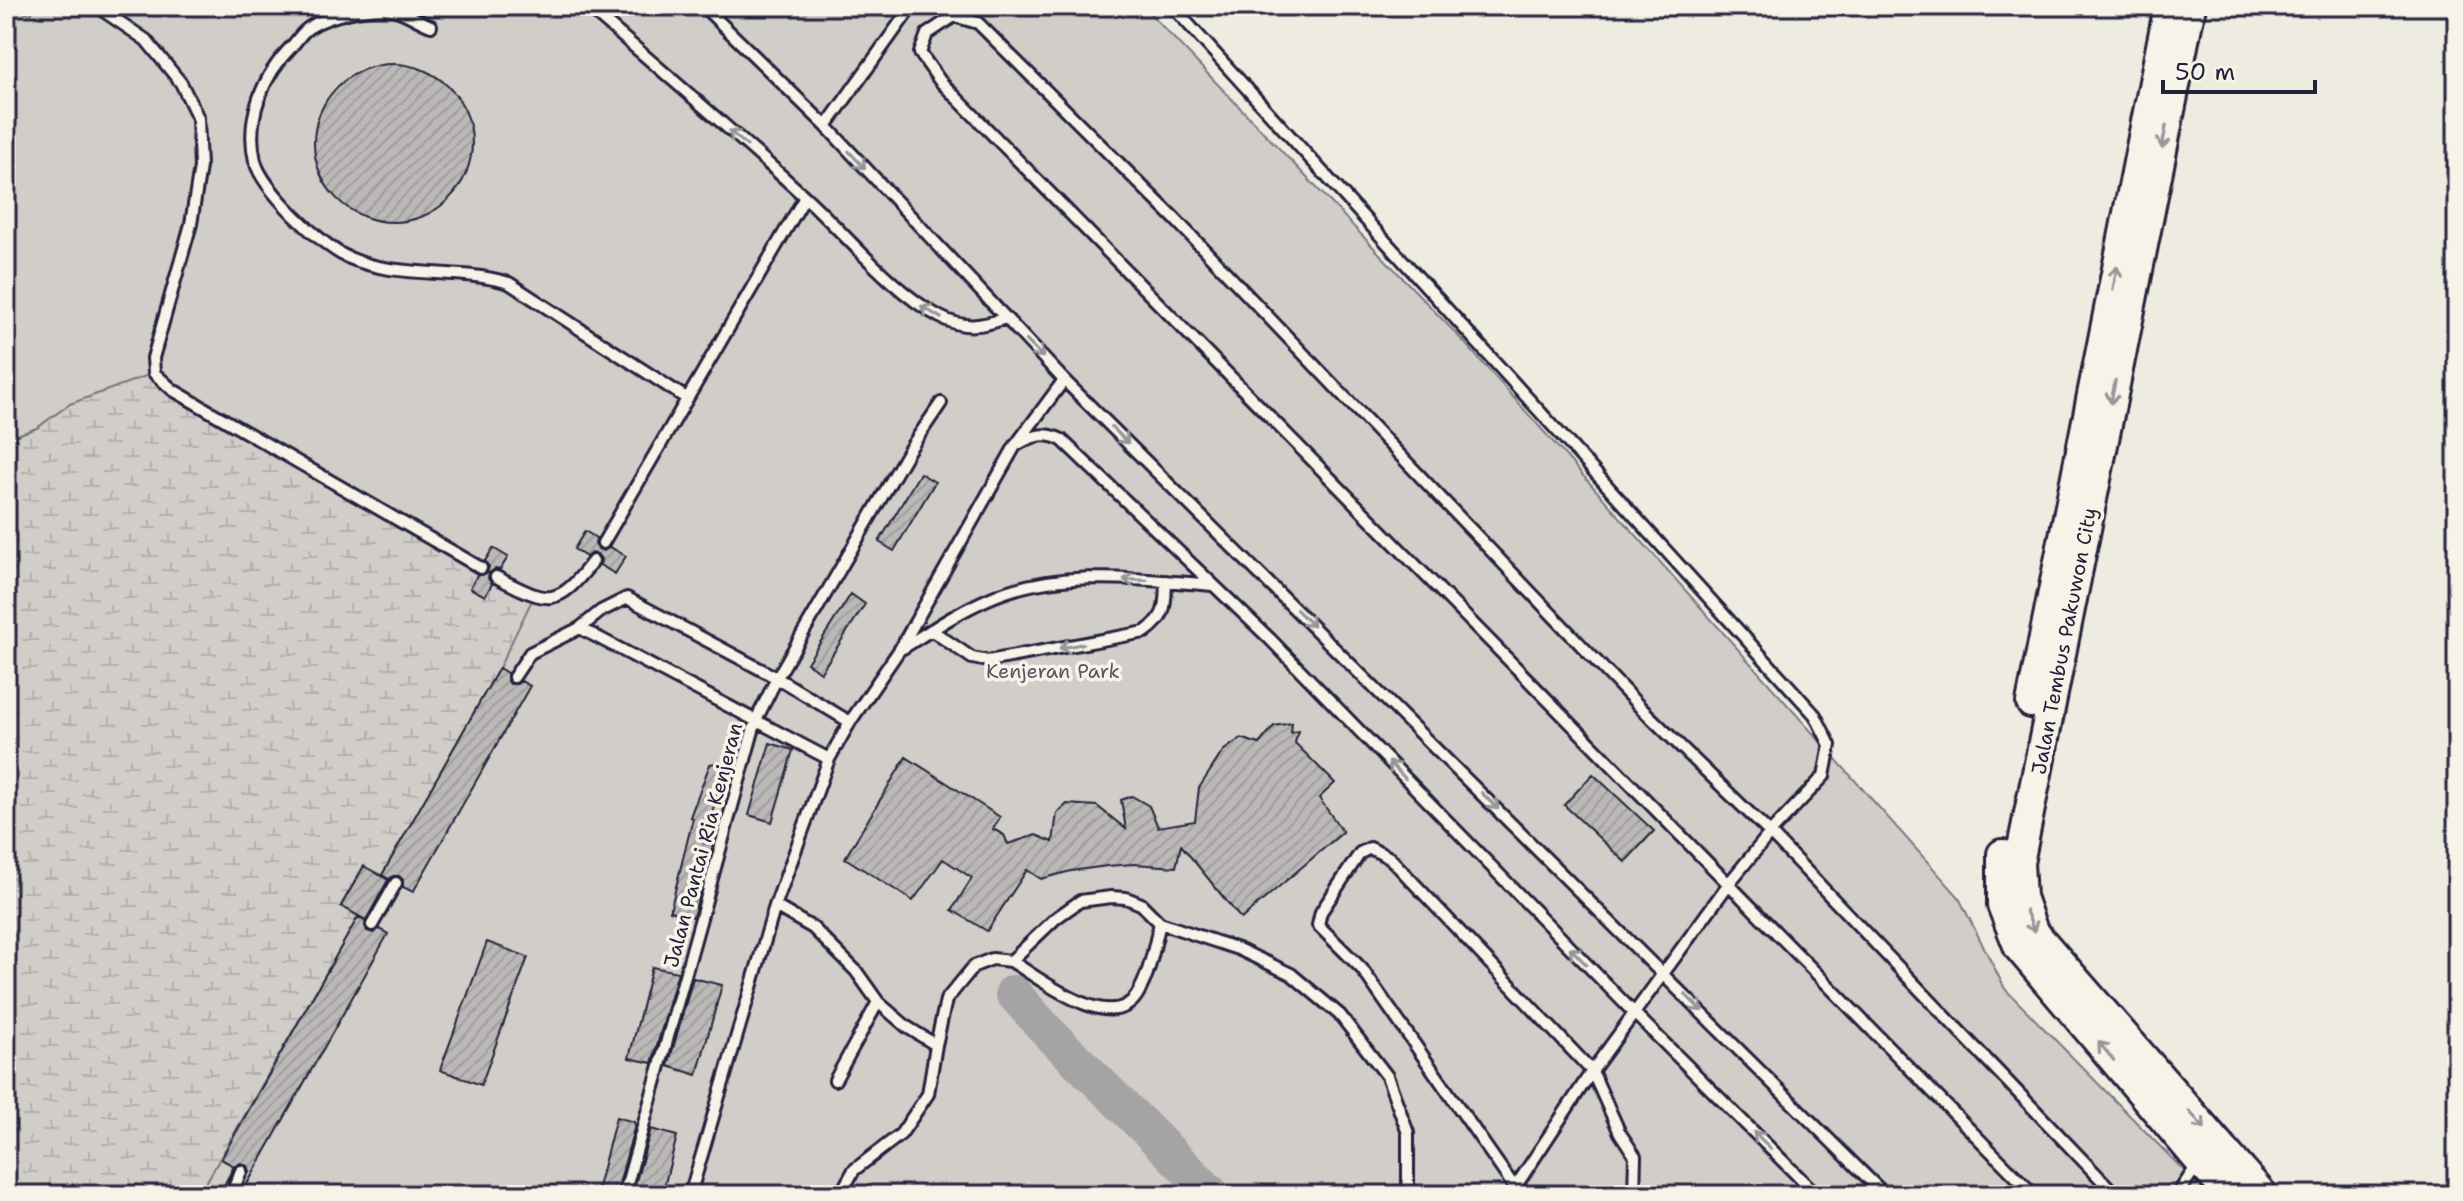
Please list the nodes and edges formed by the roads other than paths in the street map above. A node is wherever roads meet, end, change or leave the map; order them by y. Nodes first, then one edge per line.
1 (587, 6) edge
2 (703, 6) edge
3 (912, 6) edge
4 (1172, 6) edge
5 (2169, 6) edge
6 (2191, 6) edge
7 (105, 12) dead end
8 (431, 26) dead end
9 (826, 126) junction
10 (805, 197) junction
11 (1005, 318) junction
12 (1064, 380) junction
13 (686, 398) junction
14 (941, 403) dead end
15 (1015, 446) junction
16 (603, 543) dead end
17 (593, 561) dead end
18 (481, 568) dead end
19 (496, 577) dead end
20 (1166, 581) junction
21 (1213, 585) junction
22 (580, 628) junction
23 (931, 630) junction
24 (900, 649) junction
25 (514, 677) dead end
26 (777, 678) junction
27 (756, 720) junction
28 (850, 722) junction
29 (829, 759) junction
30 (1770, 833) junction
31 (1730, 882) junction
32 (396, 883) dead end
33 (775, 906) junction
34 (1160, 923) junction
35 (372, 925) dead end
36 (1011, 961) junction
37 (1664, 973) junction
38 (878, 1002) junction
39 (1635, 1014) junction
40 (936, 1045) junction
41 (1592, 1071) junction
42 (835, 1080) dead end
43 (2200, 1162) junction
44 (241, 1171) dead end
45 (234, 1188) dead end
46 (1512, 1191) edge
47 (2227, 1194) edge
48 (624, 1195) edge
49 (690, 1195) edge
50 (840, 1195) edge
51 (1405, 1195) edge
52 (1634, 1195) edge
53 (1817, 1195) edge
54 (1885, 1195) edge
55 (2034, 1195) edge
56 (2116, 1195) edge
57 (2177, 1195) edge
58 (2263, 1195) edge

10 -> 1 lane
2 - 9 lane
3 - 9 lane
4 - 30 lane
43 -> 5 street, Jalan Tembus Pakuwon City
6 -> 58 street, Jalan Tembus Pakuwon City
7 - 18 lane
8 - 13 lane
9 -> 11 lane
11 -> 10 lane
10 - 13 lane
11 -> 12 lane
12 - 15 lane
12 -> 37 lane
13 - 16 lane
14 - 26 lane, Jalan Pantai Ria Kenjeran
15 - 21 lane
15 - 24 lane
17 - 19 lane
20 - 21 lane
20 -> 23 lane
20 -> 23 lane
39 -> 21 lane
22 - 25 lane
22 - 26 lane
22 - 27 lane
23 - 24 lane
24 - 28 lane
26 - 27 lane, Jalan Pantai Ria Kenjeran
26 - 28 lane
27 - 29 lane
27 - 48 lane, Jalan Pantai Ria Kenjeran
28 - 29 lane
29 - 33 lane
30 - 31 lane
30 - 31 lane
30 - 56 lane
31 - 37 lane
31 - 55 lane
32 - 35 lane
33 - 38 lane
33 - 49 lane
34 - 36 lane
34 - 36 lane
34 - 51 lane
36 - 40 lane
37 - 39 lane
37 -> 54 lane
38 - 40 lane
38 - 42 lane
39 - 41 lane
53 -> 39 lane
40 - 50 lane
41 - 46 lane
41 - 46 lane
41 - 52 lane
43 - 47 street, Jalan Tembus Pakuwon City
43 - 57 lane
44 - 45 lane

